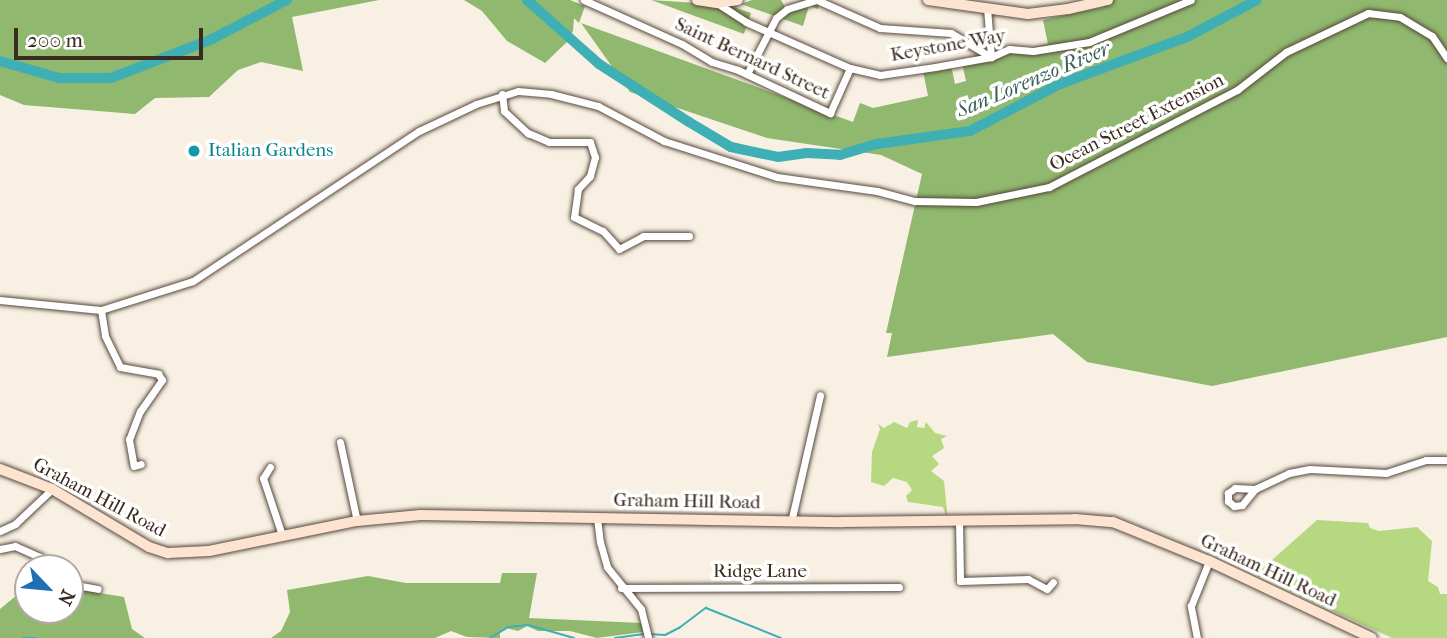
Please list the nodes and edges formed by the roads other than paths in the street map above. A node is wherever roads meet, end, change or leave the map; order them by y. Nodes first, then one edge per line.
1 (584, 0) edge
2 (697, 0) edge
3 (737, 0) edge
4 (928, 0) edge
5 (1108, 0) edge
6 (1191, 0) edge
7 (717, 3) junction
8 (987, 8) junction
9 (769, 30) junction
10 (991, 57) junction
11 (1447, 58) edge
12 (850, 68) junction
13 (747, 74) junction
14 (502, 94) junction
15 (689, 236) dead end
16 (0, 300) edge
17 (101, 310) junction
18 (820, 395) dead end
19 (340, 442) dead end
20 (1447, 460) edge
21 (141, 464) dead end
22 (270, 467) dead end
23 (0, 469) edge
24 (52, 489) junction
25 (1255, 489) dead end
26 (597, 518) junction
27 (357, 521) junction
28 (959, 521) junction
29 (791, 522) junction
30 (0, 531) edge
31 (282, 535) junction
32 (0, 549) edge
33 (33, 554) edge
34 (1209, 561) junction
35 (1053, 582) dead end
36 (84, 586) edge
37 (899, 587) dead end
38 (621, 588) junction
39 (98, 589) dead end
40 (648, 638) edge
41 (1196, 638) edge
42 (1372, 638) edge

1 - 13 street, Saint Bernard Street
2 - 7 main road
3 - 7 main road
4 - 8 main road
5 - 8 main road
6 - 10 street, Keystone Way
7 - 9 street, Keystone Way
8 - 10 street
9 - 10 street
9 - 12 street, Keystone Way
9 - 13 street
10 - 12 street, Keystone Way
11 - 14 street, Ocean Street Extension
12 - 13 street, Saint Bernard Street
14 - 15 street
14 - 17 street, Ocean Street Extension
16 - 17 street, Ocean Street Extension
17 - 21 street
18 - 29 street
19 - 27 street
20 - 25 street
22 - 31 street
23 - 24 main road, Graham Hill Road
24 - 30 street
24 - 31 main road, Graham Hill Road
26 - 27 main road, Graham Hill Road
26 - 29 main road, Graham Hill Road
26 - 38 street
27 - 31 main road, Graham Hill Road
28 - 29 main road, Graham Hill Road
28 - 34 main road, Graham Hill Road
28 - 35 street
32 - 33 street
34 - 41 street
34 - 42 main road, Graham Hill Road
36 - 39 street
37 - 38 street, Ridge Lane
38 - 40 street

